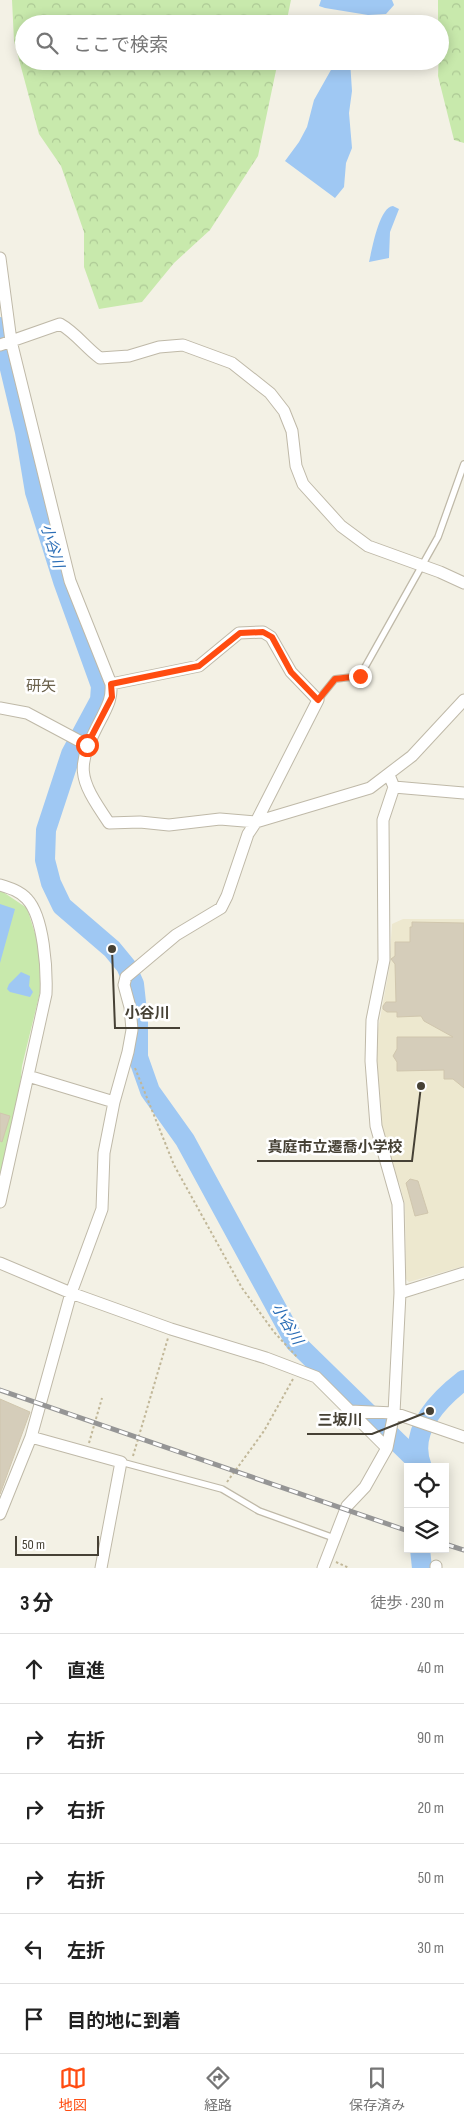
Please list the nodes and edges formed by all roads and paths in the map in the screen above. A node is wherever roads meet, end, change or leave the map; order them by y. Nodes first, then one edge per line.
1 (0, 258) edge
2 (6, 343) edge
3 (464, 464) edge
4 (423, 565) junction
5 (464, 583) edge
6 (111, 684) junction
7 (318, 700) junction
8 (464, 700) edge
9 (0, 708) edge
10 (87, 745) junction
11 (389, 775) junction
12 (394, 787) junction
13 (464, 793) edge
14 (256, 822) junction
15 (0, 885) edge
16 (128, 1052) junction
17 (28, 1076) junction
18 (114, 1102) junction
19 (0, 1202) edge
20 (0, 1263) edge
21 (464, 1273) edge
22 (71, 1292) junction
23 (400, 1293) junction
24 (171, 1329) junction
25 (298, 1358) dead end
26 (298, 1370) junction
27 (102, 1398) dead end
28 (350, 1411) junction
29 (394, 1413) junction
30 (31, 1437) junction
31 (464, 1437) edge
32 (387, 1448) junction
33 (86, 1452) junction
34 (126, 1463) junction
35 (222, 1488) junction
36 (0, 1514) edge
37 (334, 1538) junction
38 (100, 1568) edge
39 (323, 1568) edge

1 - 2 street
2 - 4 street
2 - 6 street
3 - 4 lane
4 - 5 street
4 - 7 lane
6 - 7 street
6 - 10 street
7 - 14 street
8 - 11 street
9 - 10 street
10 - 14 street
11 - 12 street
11 - 14 street
12 - 13 street
12 - 23 street
14 - 16 street
15 - 17 street
16 - 18 street
16 - 25 path
17 - 18 street
17 - 19 street
18 - 22 street
20 - 22 street
21 - 23 street
22 - 24 street
22 - 30 street
23 - 29 street
24 - 26 street
24 - 34 path
26 - 28 street
26 - 35 path
27 - 33 path
28 - 29 street
28 - 32 street
29 - 31 street
29 - 32 street
30 - 33 street
30 - 36 street
32 - 37 street
33 - 34 street
34 - 35 lane
34 - 38 street
35 - 37 lane
37 - 39 street

